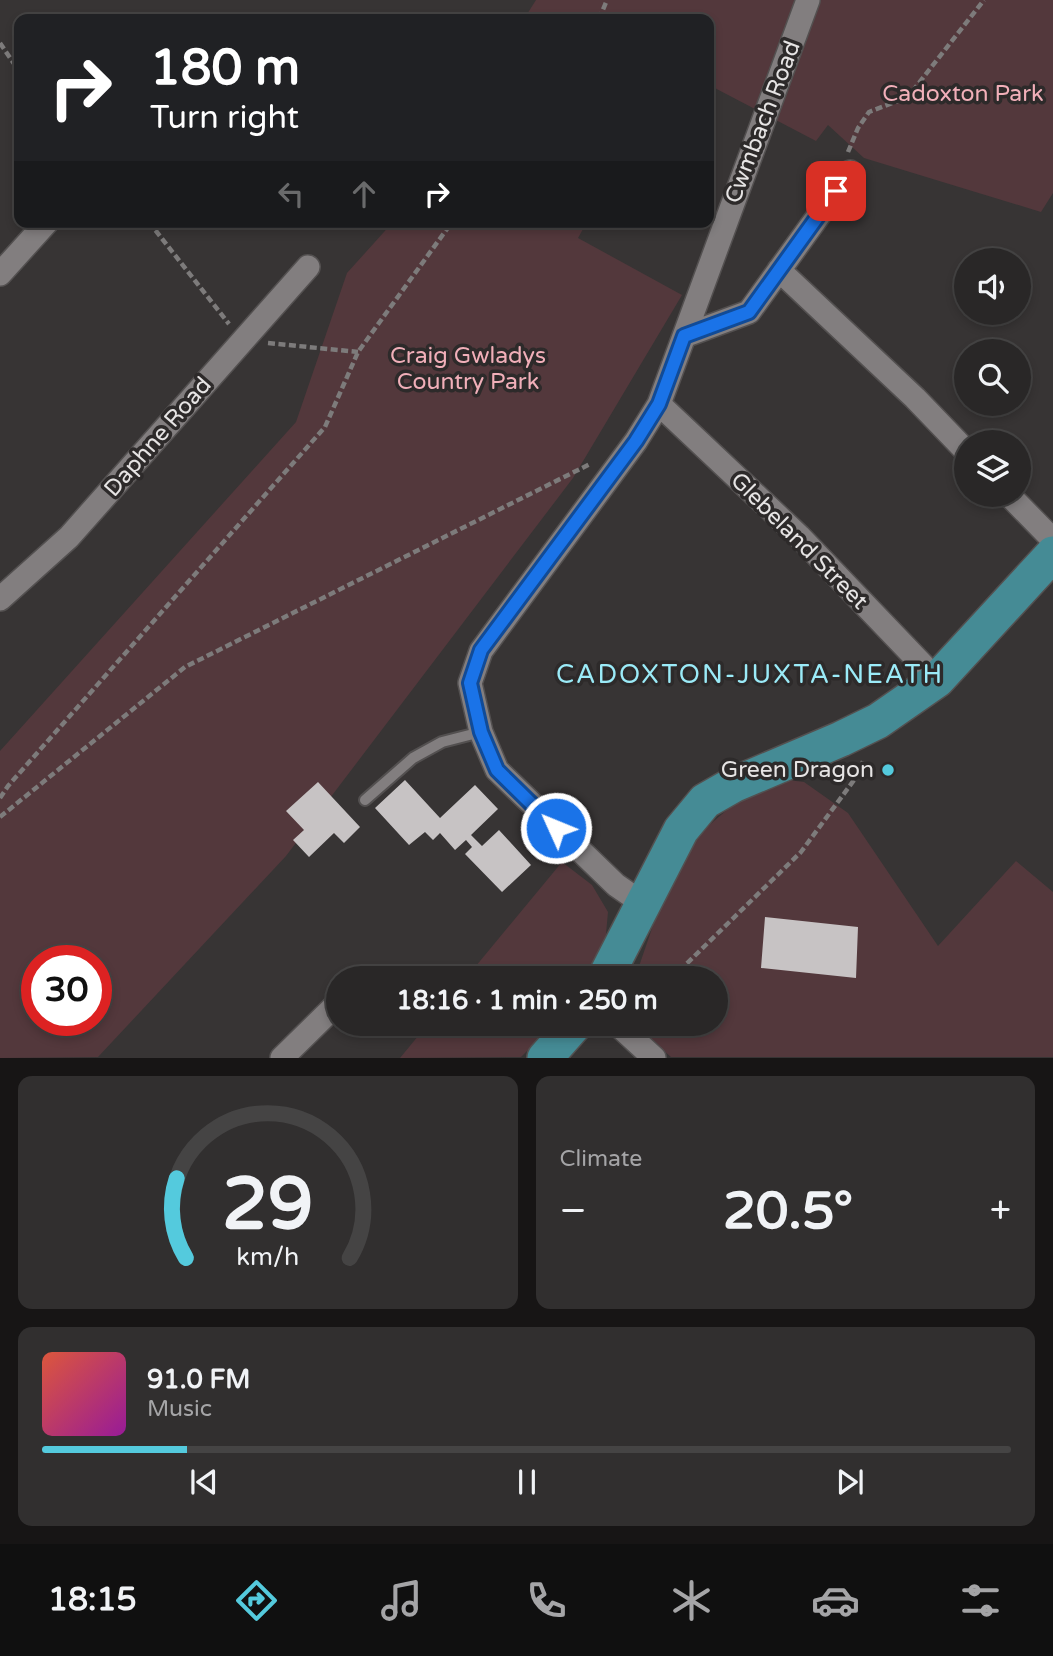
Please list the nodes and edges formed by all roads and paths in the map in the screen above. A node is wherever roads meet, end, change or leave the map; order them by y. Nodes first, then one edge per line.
1 (808, 0) edge
2 (984, 0) edge
3 (0, 43) edge
4 (14, 64) edge
5 (847, 167) joint
6 (42, 228) edge
7 (448, 228) edge
8 (308, 267) dead end
9 (779, 270) junction
10 (0, 274) edge
11 (684, 336) junction
12 (659, 404) junction
13 (954, 439) edge
14 (599, 459) dead end
15 (1021, 507) edge
16 (1053, 540) edge
17 (1053, 554) edge
18 (0, 599) edge
19 (937, 680) junction
20 (878, 721) junction
21 (481, 732) junction
22 (0, 798) edge
23 (365, 800) dead end
24 (0, 817) edge
25 (642, 903) junction
26 (612, 966) edge
27 (684, 966) edge
28 (326, 1015) edge
29 (564, 1036) edge
30 (630, 1036) edge
31 (282, 1058) edge
32 (545, 1058) edge
33 (654, 1058) edge

1 - 11 street, Cwmbach Road
2 - 5 path
3 - 4 path
5 - 9 street
6 - 10 street
7 - 22 path
8 - 18 street, Daphne Road
9 - 11 street
9 - 13 street
11 - 12 street, Cwmbach Road
12 - 19 street, Glebeland Street
12 - 21 street, Cwmbach Road
14 - 24 path
15 - 16 street
17 - 19 main road
19 - 20 main road
20 - 25 main road
20 - 27 path
21 - 23 lane
21 - 25 street, Cwmbach Road
25 - 26 main road
28 - 31 street
29 - 32 main road
30 - 33 street

